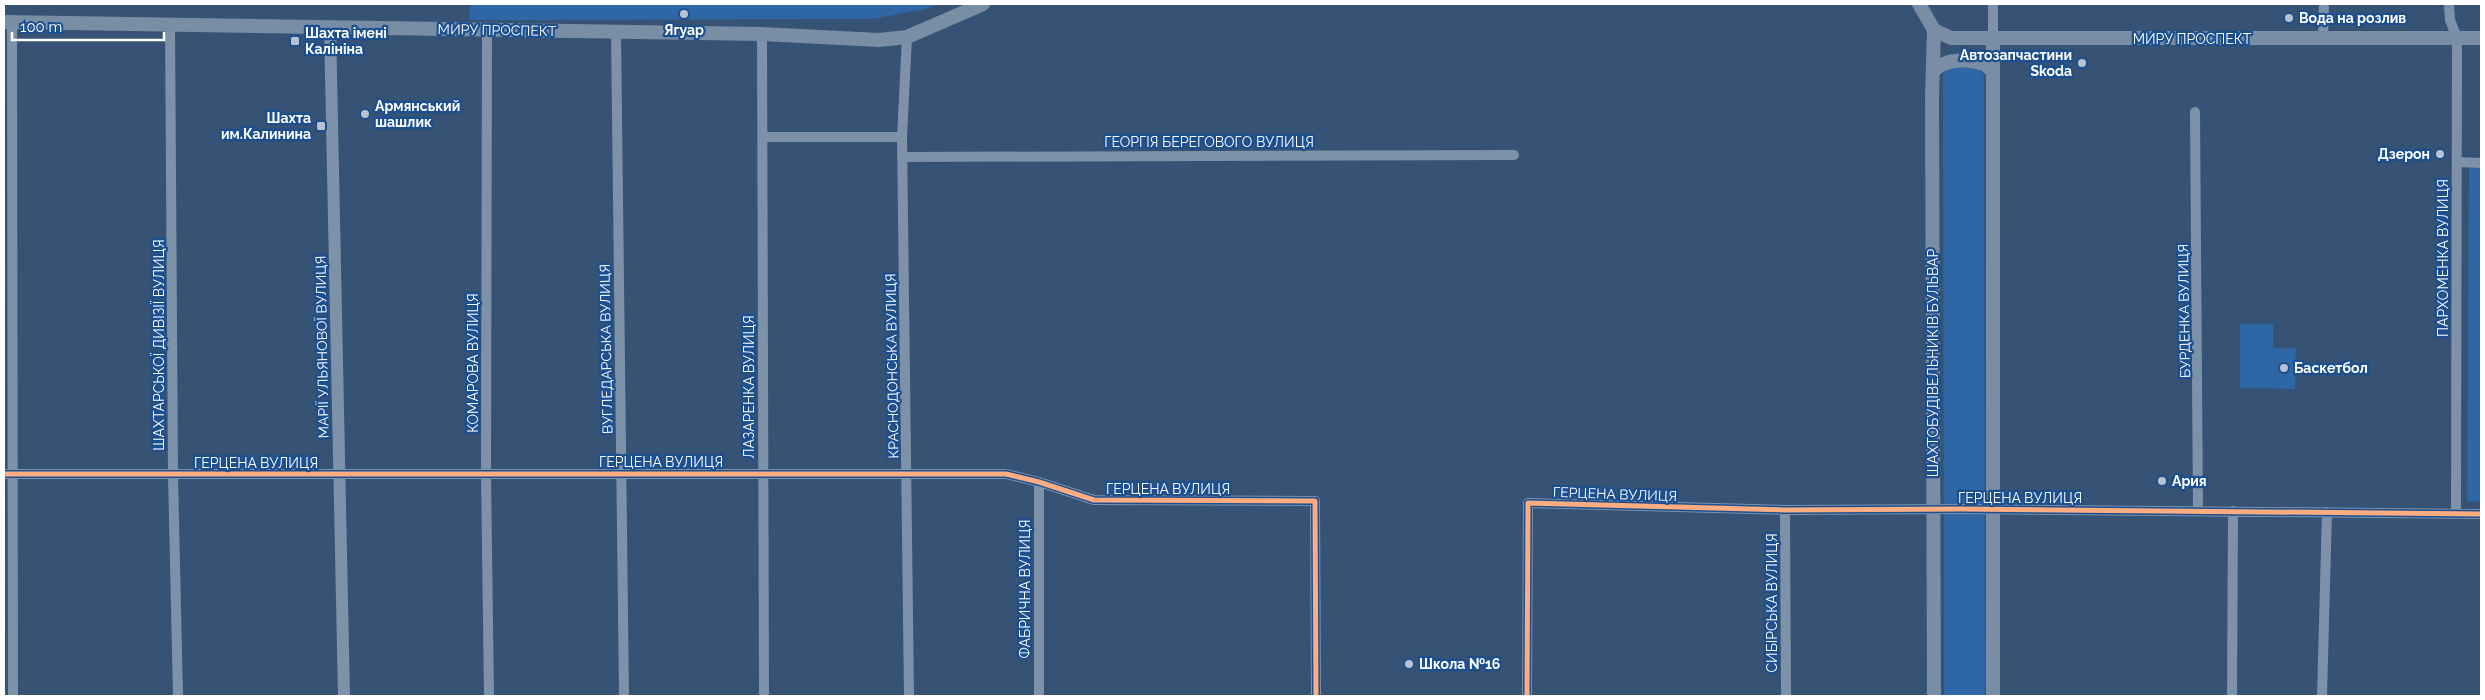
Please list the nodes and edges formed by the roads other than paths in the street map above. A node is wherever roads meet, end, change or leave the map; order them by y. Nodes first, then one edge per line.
1 (983, 4) edge
2 (1919, 4) edge
3 (1993, 4) edge
4 (2324, 4) edge
5 (2449, 4) edge
6 (965, 8) edge
7 (8, 22) edge
8 (170, 24) junction
9 (330, 27) junction
10 (487, 30) junction
11 (1934, 30) junction
12 (616, 32) junction
13 (762, 34) junction
14 (907, 37) junction
15 (2457, 38) junction
16 (2481, 38) edge
17 (1993, 39) junction
18 (2323, 39) junction
19 (1933, 70) junction
20 (1992, 72) junction
21 (2195, 112) dead end
22 (762, 137) junction
23 (902, 137) junction
24 (1514, 155) dead end
25 (903, 157) junction
26 (2457, 162) junction
27 (2481, 163) edge
28 (622, 473) junction
29 (763, 473) junction
30 (906, 473) junction
31 (8, 474) edge
32 (340, 474) junction
33 (486, 474) junction
34 (173, 475) junction
35 (1039, 482) junction
36 (1992, 509) junction
37 (1786, 510) junction
38 (2198, 510) junction
39 (1934, 511) junction
40 (2232, 511) junction
41 (2327, 512) junction
42 (2456, 513) junction
43 (2481, 514) edge
44 (13, 696) edge
45 (178, 696) edge
46 (344, 696) edge
47 (489, 696) edge
48 (624, 696) edge
49 (764, 696) edge
50 (909, 696) edge
51 (1039, 696) edge
52 (1316, 696) edge
53 (1527, 696) edge
54 (1786, 696) edge
55 (1934, 696) edge
56 (1993, 696) edge
57 (2232, 696) edge
58 (2322, 696) edge

1 - 6 main road, МИРУ ПРОСПЕКТ
2 - 11 main road
3 - 17 street
4 - 18 street
5 - 15 street, ПАРХОМЕНКА ВУЛИЦЯ
6 - 14 main road, МИРУ ПРОСПЕКТ
7 - 8 main road, МИРУ ПРОСПЕКТ
7 - 31 street
8 - 9 main road, МИРУ ПРОСПЕКТ
8 - 34 street, ШАХТАРСЬКОЇ ДИВІЗІЇ ВУЛИЦЯ
9 - 10 main road, МИРУ ПРОСПЕКТ
9 - 32 street, МАРІЇ УЛЬЯНОВОЇ ВУЛИЦЯ
10 - 12 main road, МИРУ ПРОСПЕКТ
10 - 33 street, КОМАРОВА ВУЛИЦЯ
11 - 17 main road, МИРУ ПРОСПЕКТ
11 - 19 main road, ШАХТОБУДІВЕЛЬНИКІВ БУЛЬВАР
12 - 13 main road, МИРУ ПРОСПЕКТ
12 - 28 street, ВУГЛЕДАРСЬКА ВУЛИЦЯ
13 - 14 main road, МИРУ ПРОСПЕКТ
13 - 22 street, ЛАЗАРЕНКА ВУЛИЦЯ
14 - 23 street, КРАСНОДОНСЬКА ВУЛИЦЯ
15 - 16 main road, МИРУ ПРОСПЕКТ
15 - 18 main road, МИРУ ПРОСПЕКТ
15 - 26 street, ПАРХОМЕНКА ВУЛИЦЯ
17 - 18 main road, МИРУ ПРОСПЕКТ
17 - 20 main road
19 - 20 main road
19 - 39 main road, ШАХТОБУДІВЕЛЬНИКІВ БУЛЬВАР
20 - 36 main road
21 - 38 street, БУРДЕНКА ВУЛИЦЯ
22 - 23 street
22 - 29 street, ЛАЗАРЕНКА ВУЛИЦЯ
23 - 25 street, КРАСНОДОНСЬКА ВУЛИЦЯ
24 - 25 street, ГЕОРГІЯ БЕРЕГОВОГО ВУЛИЦЯ
25 - 30 street, КРАСНОДОНСЬКА ВУЛИЦЯ
26 - 27 street
26 - 42 street, ПАРХОМЕНКА ВУЛИЦЯ
28 - 29 street, ГЕРЦЕНА ВУЛИЦЯ
28 - 33 street, ГЕРЦЕНА ВУЛИЦЯ
28 - 48 street, ВУГЛЕДАРСЬКА ВУЛИЦЯ
29 - 30 street, ГЕРЦЕНА ВУЛИЦЯ
29 - 49 street, ЛАЗАРЕНКА ВУЛИЦЯ
30 - 35 street, ГЕРЦЕНА ВУЛИЦЯ
30 - 50 street, КРАСНОДОНСЬКА ВУЛИЦЯ
31 - 34 street, ГЕРЦЕНА ВУЛИЦЯ
31 - 44 street
32 - 33 street, ГЕРЦЕНА ВУЛИЦЯ
32 - 34 street, ГЕРЦЕНА ВУЛИЦЯ
32 - 46 street, МАРІЇ УЛЬЯНОВОЇ ВУЛИЦЯ
33 - 47 street, КОМАРОВА ВУЛИЦЯ
34 - 45 street, ШАХТАРСЬКОЇ ДИВІЗІЇ ВУЛИЦЯ
35 - 51 street, ФАБРИЧНА ВУЛИЦЯ
35 - 52 street, ГЕРЦЕНА ВУЛИЦЯ
36 - 38 street, ГЕРЦЕНА ВУЛИЦЯ
36 - 39 street, ГЕРЦЕНА ВУЛИЦЯ
36 - 56 main road
37 - 39 street, ГЕРЦЕНА ВУЛИЦЯ
37 - 53 street, ГЕРЦЕНА ВУЛИЦЯ
37 - 54 street, СИБІРСЬКА ВУЛИЦЯ
38 - 40 street, ГЕРЦЕНА ВУЛИЦЯ
39 - 55 main road, ШАХТОБУДІВЕЛЬНИКІВ БУЛЬВАР
40 - 41 street, ГЕРЦЕНА ВУЛИЦЯ
40 - 57 street
41 - 42 street, ГЕРЦЕНА ВУЛИЦЯ
41 - 58 street
42 - 43 street, ГЕРЦЕНА ВУЛИЦЯ

